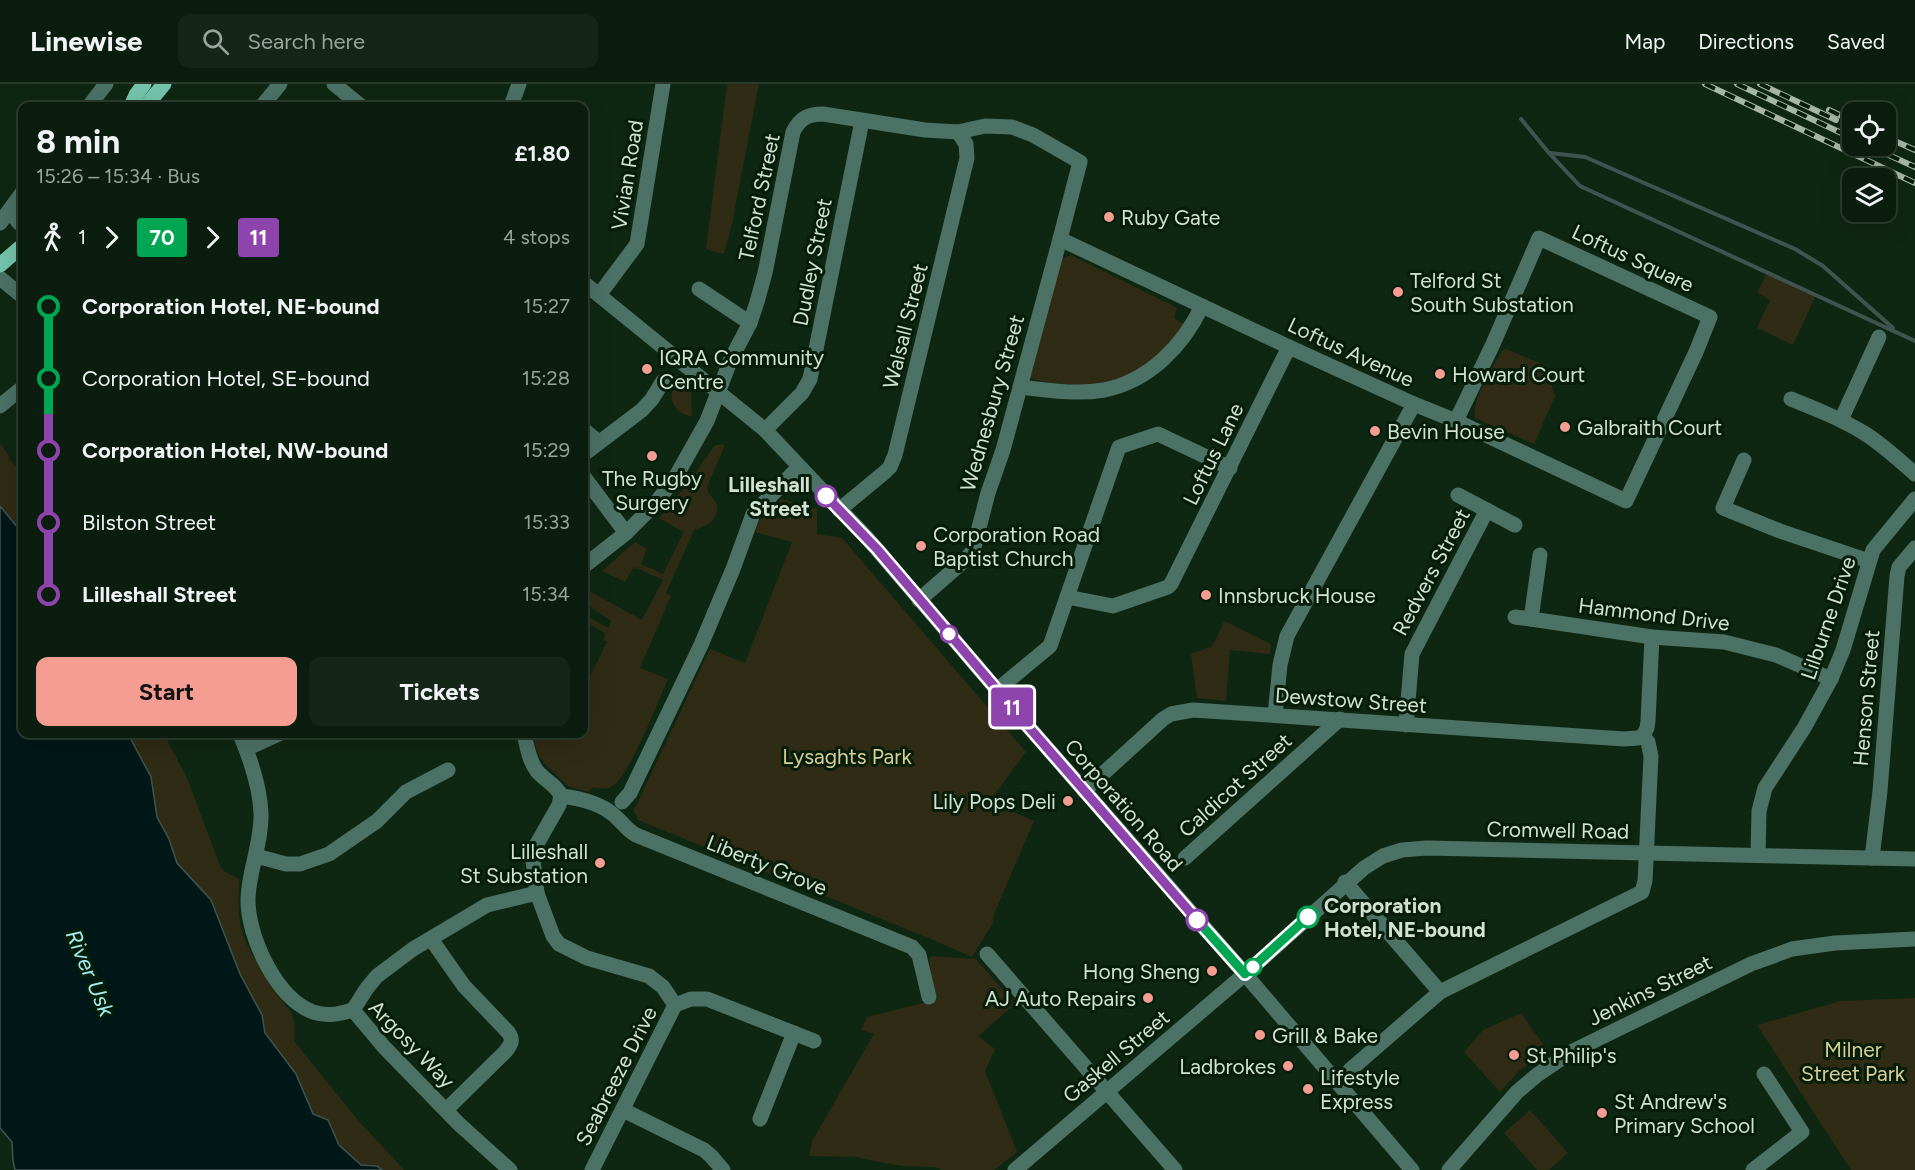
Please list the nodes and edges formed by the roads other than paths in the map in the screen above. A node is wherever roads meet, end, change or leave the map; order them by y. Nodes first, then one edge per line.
1 (106, 84) edge
2 (144, 84) edge
3 (164, 84) edge
4 (280, 84) edge
5 (334, 84) edge
6 (519, 84) edge
7 (663, 84) edge
8 (92, 102) edge
9 (133, 102) edge
10 (149, 102) edge
11 (265, 102) edge
12 (356, 102) edge
13 (512, 102) edge
14 (862, 121) junction
15 (958, 132) junction
16 (18, 198) edge
17 (4, 217) edge
18 (18, 223) edge
19 (1060, 239) junction
20 (18, 249) edge
21 (0, 265) edge
22 (0, 278) edge
23 (588, 286) edge
24 (699, 289) dead end
25 (18, 293) edge
26 (599, 295) junction
27 (1203, 306) junction
28 (750, 323) junction
29 (1879, 337) dead end
30 (1289, 347) junction
31 (663, 381) dead end
32 (1020, 387) junction
33 (18, 391) edge
34 (717, 392) junction
35 (1791, 399) dead end
36 (1413, 404) junction
37 (0, 406) edge
38 (1841, 420) junction
39 (1456, 422) junction
40 (765, 430) junction
41 (588, 433) edge
42 (599, 442) junction
43 (588, 451) edge
44 (1744, 460) dead end
45 (799, 467) junction
46 (1230, 468) junction
47 (1915, 474) edge
48 (588, 482) edge
49 (1458, 495) dead end
50 (1915, 499) edge
51 (1626, 501) joint
52 (840, 510) junction
53 (1487, 510) junction
54 (1515, 525) dead end
55 (626, 532) junction
56 (1915, 548) edge
57 (1540, 555) dead end
58 (1869, 561) junction
59 (588, 563) edge
60 (1067, 597) junction
61 (919, 600) junction
62 (1652, 637) junction
63 (1831, 679) junction
64 (998, 690) junction
65 (1275, 715) junction
66 (1340, 719) junction
67 (1406, 725) junction
68 (1643, 736) junction
69 (242, 738) edge
70 (270, 738) edge
71 (525, 738) edge
72 (246, 749) junction
73 (448, 770) dead end
74 (1084, 791) junction
75 (561, 796) junction
76 (622, 802) dead end
77 (1646, 853) junction
78 (1758, 855) junction
79 (256, 856) junction
80 (1185, 858) dead end
81 (1872, 858) junction
82 (1915, 859) edge
83 (1346, 882) junction
84 (537, 893) junction
85 (431, 939) junction
86 (1915, 939) edge
87 (987, 954) dead end
88 (1245, 974) junction
89 (1440, 992) junction
90 (929, 997) dead end
91 (675, 1005) junction
92 (353, 1010) junction
93 (794, 1033) junction
94 (814, 1041) dead end
95 (1350, 1070) dead end
96 (1764, 1074) dead end
97 (1107, 1092) junction
98 (446, 1110) junction
99 (623, 1110) junction
100 (760, 1119) dead end
101 (510, 1170) edge
102 (592, 1170) edge
103 (723, 1170) edge
104 (1014, 1170) edge
105 (1175, 1170) edge
106 (1412, 1170) edge
107 (1449, 1170) edge
108 (1753, 1170) edge

1 - 8 street
2 - 9 main road
3 - 10 main road
4 - 11 street
5 - 12 street
6 - 13 street
7 - 26 street, Vivian Road
14 - 15 street, Telford Street
14 - 28 street, Telford Street
14 - 40 street, Dudley Street
15 - 19 street, Telford Street
15 - 52 street, Walsall Street
16 - 17 street
17 - 18 street
19 - 27 street, Loftus Avenue
19 - 32 street, Wednesbury Street
20 - 21 main road
22 - 25 street
23 - 26 street, Corporation Road
24 - 28 street
26 - 34 street, Corporation Road
27 - 30 street, Loftus Avenue
27 - 32 street
28 - 34 street, Telford Street
29 - 38 street
30 - 36 street, Loftus Avenue
30 - 46 street, Loftus Lane
31 - 42 street
32 - 61 street, Wednesbury Street
33 - 37 street
34 - 40 street, Corporation Road
34 - 55 street, Telford Street
35 - 38 street
36 - 39 street, Loftus Avenue
36 - 65 street
38 - 47 street
39 - 51 street, Loftus Avenue
39 - 51 street, Loftus Square
40 - 45 street, Corporation Road
41 - 42 street
42 - 43 street
44 - 58 street
45 - 52 street, Corporation Road
45 - 76 street
46 - 60 street, Loftus Lane
46 - 60 street
48 - 55 street
49 - 53 street, Redvers Street
50 - 58 street, Lilburne Drive
52 - 61 street, Corporation Road
53 - 54 street, Redvers Street
53 - 67 street, Redvers Street
55 - 59 street, Telford Street
56 - 81 street, Henson Street
57 - 62 street, Hammond Drive
58 - 63 street, Lilburne Drive
60 - 64 street
61 - 64 street, Corporation Road
62 - 63 street, Hammond Drive
62 - 68 street
63 - 78 street, Lilburne Drive
64 - 74 street, Corporation Road
65 - 66 street, Dewstow Street
65 - 74 street, Dewstow Street
66 - 67 street, Dewstow Street
66 - 80 street, Caldicot Street
67 - 68 street, Dewstow Street
68 - 77 street
69 - 72 street, Argosy Way
70 - 72 street
71 - 75 street
72 - 79 street, Argosy Way
73 - 79 street
74 - 88 street, Corporation Road
75 - 84 street
75 - 90 street, Liberty Grove
77 - 78 street, Cromwell Road
77 - 83 street, Cromwell Road
77 - 89 street
78 - 81 street, Cromwell Road
79 - 92 street, Argosy Way
81 - 82 street, Cromwell Road
83 - 88 street, Cromwell Road
83 - 89 street
84 - 85 street
84 - 91 street
85 - 92 street
85 - 98 street
86 - 107 street, Jenkins Street
87 - 97 street
88 - 97 street, Gaskell Street
88 - 106 street, Corporation Road
89 - 95 street
91 - 93 street, Seabreeze Drive
91 - 99 street, Seabreeze Drive
92 - 98 street, Argosy Way
93 - 94 street, Seabreeze Drive
93 - 100 street
96 - 108 street
97 - 104 street, Gaskell Street
97 - 105 street
98 - 101 street, Argosy Way
99 - 102 street, Seabreeze Drive
99 - 103 street

